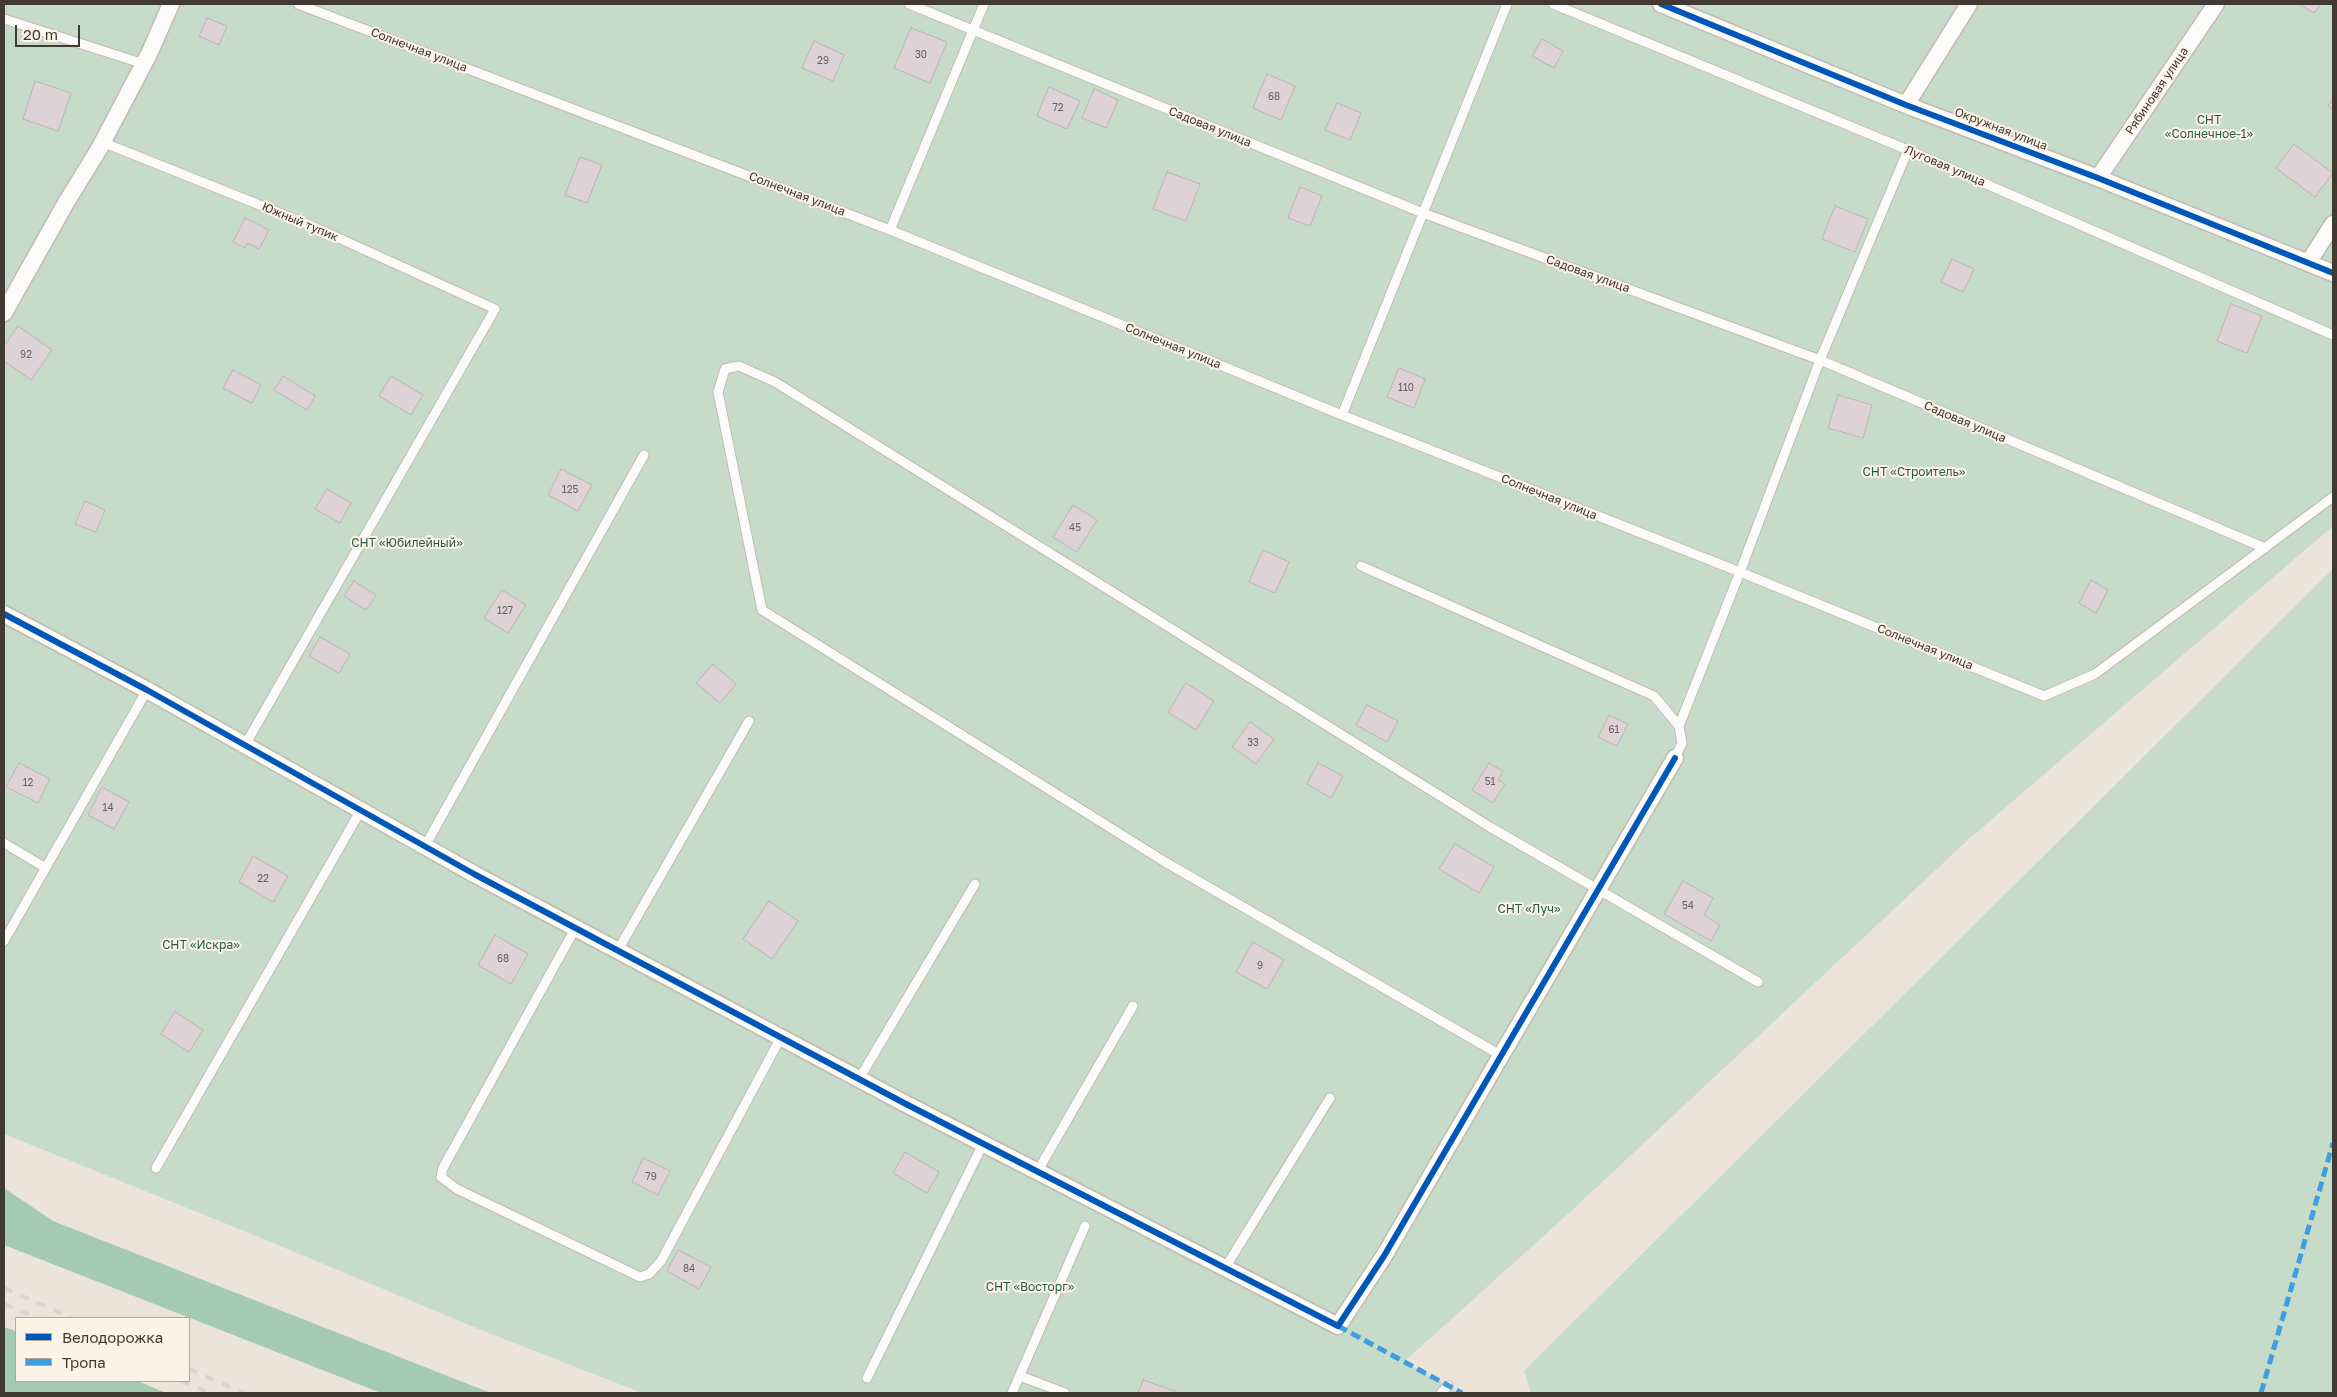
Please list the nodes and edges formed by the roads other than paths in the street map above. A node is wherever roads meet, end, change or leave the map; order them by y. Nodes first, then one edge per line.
1 (171, 4) edge
2 (298, 4) edge
3 (909, 4) edge
4 (984, 4) edge
5 (1507, 4) edge
6 (1553, 4) edge
7 (1662, 4) edge
8 (1969, 4) edge
9 (2216, 4) edge
10 (1694, 9) edge
11 (4, 19) edge
12 (973, 32) junction
13 (144, 64) junction
14 (1906, 105) junction
15 (102, 142) junction
16 (1908, 150) junction
17 (2098, 178) junction
18 (1423, 213) junction
19 (2333, 224) edge
20 (890, 230) junction
21 (2308, 263) junction
22 (2333, 273) edge
23 (4, 313) edge
24 (2333, 335) edge
25 (1820, 360) junction
26 (1342, 415) junction
27 (644, 454) dead end
28 (2333, 497) edge
29 (2265, 548) junction
30 (1361, 566) dead end
31 (1740, 572) junction
32 (4, 614) edge
33 (147, 690) junction
34 (749, 721) dead end
35 (1679, 726) junction
36 (245, 745) junction
37 (1675, 758) joint
38 (361, 810) junction
39 (4, 843) edge
40 (425, 846) junction
41 (44, 867) junction
42 (975, 884) dead end
43 (1599, 890) junction
44 (576, 928) junction
45 (4, 941) edge
46 (618, 950) junction
47 (1758, 982) dead end
48 (1132, 1006) dead end
49 (781, 1037) junction
50 (1502, 1056) junction
51 (859, 1079) junction
52 (1330, 1098) dead end
53 (983, 1144) junction
54 (156, 1168) dead end
55 (1037, 1172) junction
56 (1085, 1226) dead end
57 (1225, 1268) junction
58 (1020, 1376) junction
59 (867, 1378) dead end
60 (1448, 1386) dead end
61 (1012, 1393) edge
62 (1065, 1393) edge
63 (1441, 1393) edge

1 - 13 street
2 - 20 lane, Солнечная улица
3 - 12 lane, Садовая улица
4 - 12 lane
5 - 18 lane
6 - 16 lane, Луговая улица
7 - 10 street, Окружная улица
8 - 14 street
9 - 17 street, Рябиновая улица
10 - 14 street, Окружная улица
11 - 13 lane
12 - 18 lane, Садовая улица
12 - 20 lane
13 - 15 street
14 - 17 street, Окружная улица
15 - 23 street
15 - 36 lane, Южный тупик
16 - 24 lane, Луговая улица
16 - 25 lane
17 - 21 street, Окружная улица
18 - 25 lane, Садовая улица
18 - 26 lane
19 - 21 street
20 - 26 lane, Солнечная улица
21 - 22 street, Окружная улица
25 - 29 lane, Садовая улица
25 - 31 lane
26 - 31 lane, Солнечная улица
27 - 40 lane
28 - 29 lane
29 - 31 lane, Солнечная улица
30 - 35 lane
31 - 35 lane
32 - 33 street
33 - 36 street
33 - 41 lane
34 - 46 lane
35 - 37 lane
36 - 38 street
37 - 43 street
38 - 40 street
38 - 54 lane
39 - 41 lane
40 - 44 street
41 - 45 lane
42 - 51 lane
43 - 47 lane
43 - 50 street
43 - 50 lane
44 - 46 street
44 - 49 lane
46 - 49 street
48 - 55 lane
49 - 51 street
50 - 57 street
51 - 53 street
52 - 57 lane
53 - 55 street
53 - 59 lane
55 - 57 street
56 - 58 lane
58 - 61 lane
58 - 62 lane
60 - 63 lane

